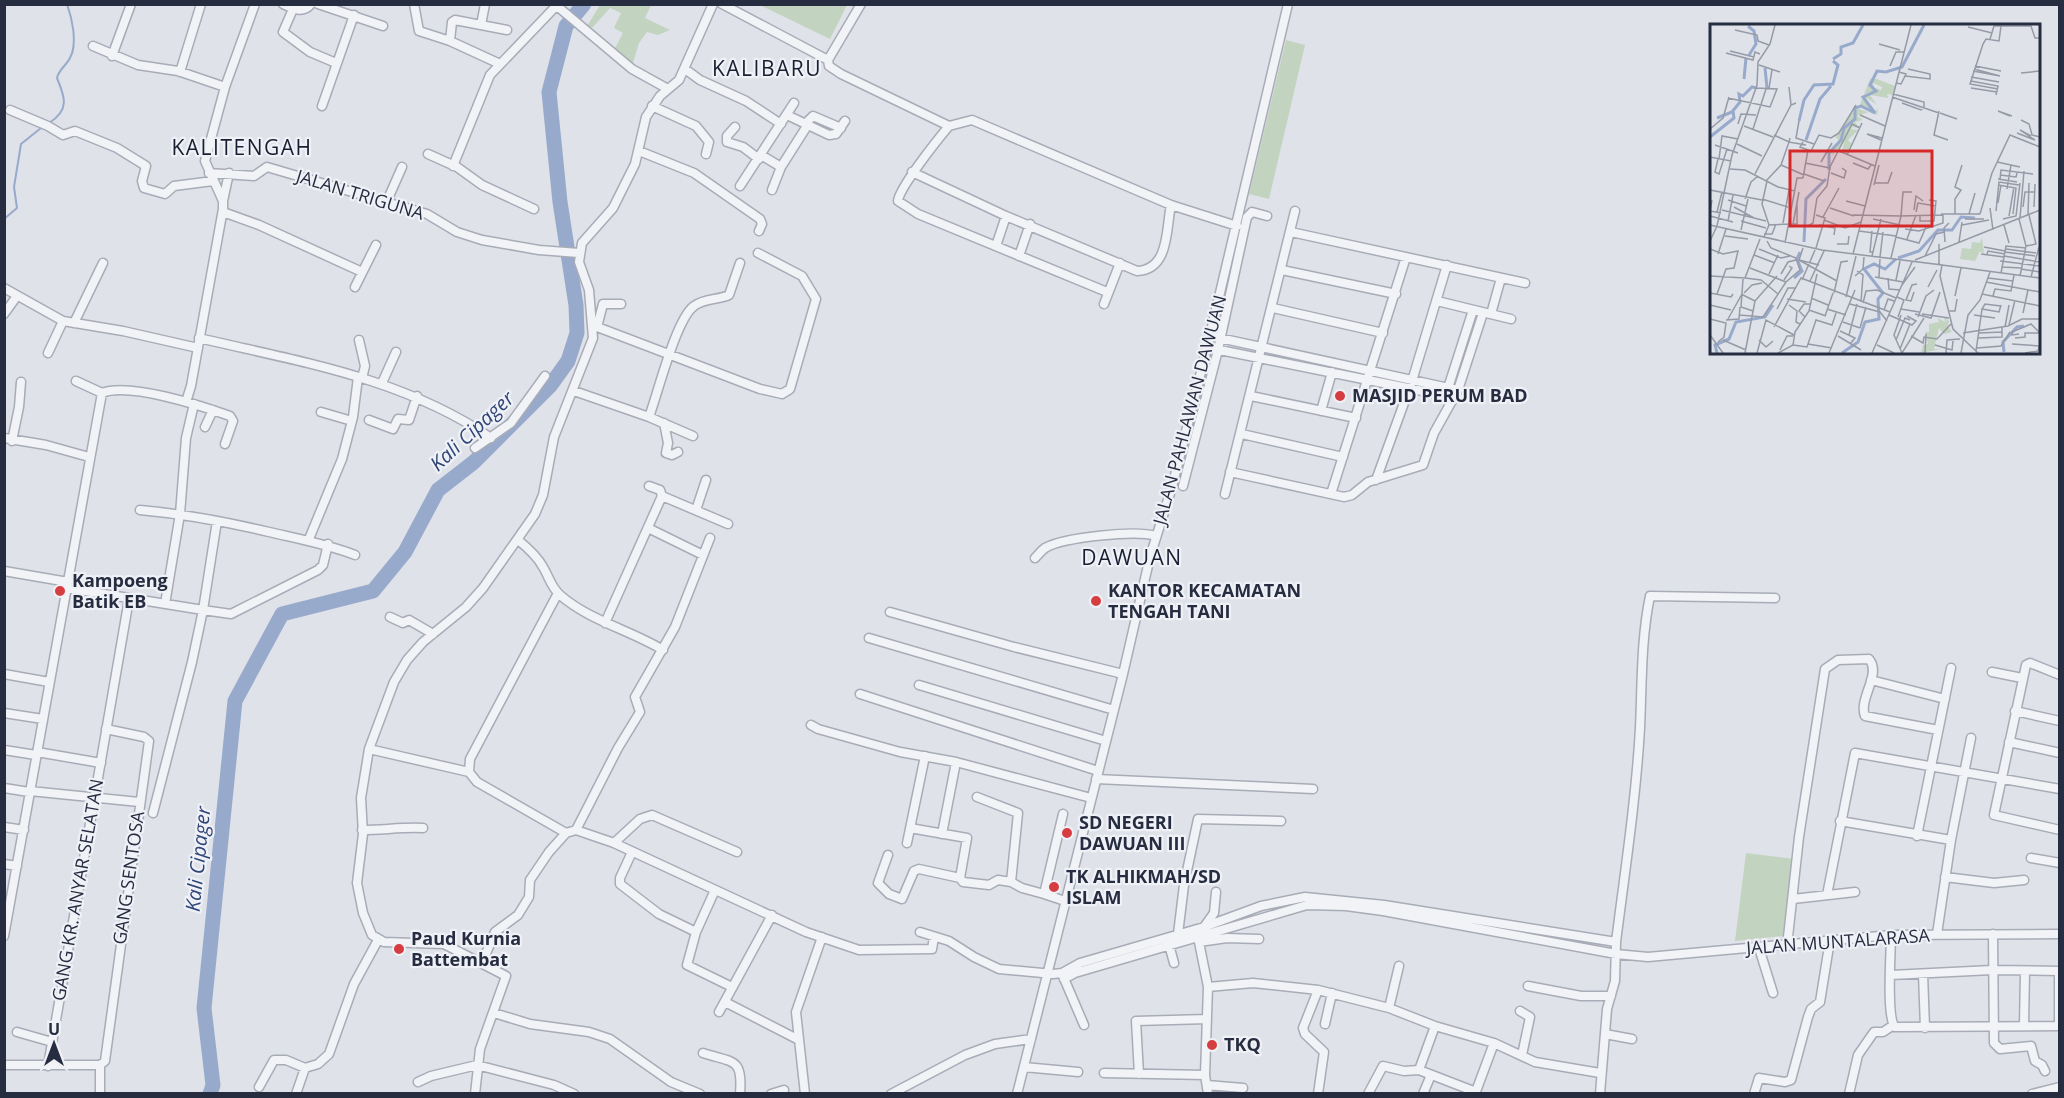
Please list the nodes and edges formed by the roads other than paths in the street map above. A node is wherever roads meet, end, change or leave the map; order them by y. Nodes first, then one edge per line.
1 (131, 4) edge
2 (201, 4) edge
3 (255, 4) edge
4 (283, 4) edge
5 (311, 4) edge
6 (318, 4) edge
7 (414, 4) edge
8 (485, 4) edge
9 (712, 4) edge
10 (722, 4) edge
11 (861, 4) edge
12 (1288, 4) edge
13 (557, 5) edge
14 (740, 8) edge
15 (293, 9) junction
16 (354, 15) junction
17 (481, 25) junction
18 (383, 26) dead end
19 (507, 30) dead end
20 (450, 41) junction
21 (93, 46) dead end
22 (112, 56) junction
23 (828, 60) junction
24 (336, 63) junction
25 (500, 64) junction
26 (685, 69) junction
27 (180, 72) junction
28 (225, 87) junction
29 (668, 89) junction
30 (794, 103) dead end
31 (322, 106) dead end
32 (652, 106) junction
33 (10, 110) dead end
34 (787, 115) junction
35 (781, 124) junction
36 (843, 124) dead end
37 (806, 125) junction
38 (949, 126) junction
39 (735, 127) dead end
40 (639, 151) junction
41 (428, 154) dead end
42 (706, 154) dead end
43 (760, 157) junction
44 (453, 166) junction
45 (402, 167) dead end
46 (781, 167) junction
47 (912, 172) junction
48 (229, 173) junction
49 (211, 177) junction
50 (740, 186) dead end
51 (772, 190) dead end
52 (223, 201) junction
53 (387, 201) junction
54 (1171, 205) junction
55 (534, 209) dead end
56 (1295, 211) dead end
57 (223, 212) junction
58 (1006, 216) junction
59 (1267, 216) dead end
60 (1030, 224) junction
61 (1237, 226) junction
62 (759, 231) dead end
63 (1291, 232) junction
64 (376, 245) dead end
65 (996, 246) junction
66 (577, 253) junction
67 (758, 253) dead end
68 (1019, 256) junction
69 (1406, 257) junction
70 (103, 263) dead end
71 (740, 263) dead end
72 (1120, 263) junction
73 (1447, 265) junction
74 (1282, 270) junction
75 (362, 272) junction
76 (1501, 278) junction
77 (1525, 283) dead end
78 (4, 288) edge
79 (355, 288) dead end
80 (1107, 292) junction
81 (1396, 294) junction
82 (17, 296) junction
83 (1437, 301) junction
84 (621, 304) dead end
85 (1104, 304) dead end
86 (1273, 308) junction
87 (1473, 310) junction
88 (4, 314) edge
89 (1487, 314) junction
90 (1511, 319) dead end
91 (63, 321) junction
92 (74, 323) junction
93 (595, 326) junction
94 (1383, 333) junction
95 (1210, 337) junction
96 (199, 338) junction
97 (1221, 338) junction
98 (359, 340) dead end
99 (198, 348) junction
100 (1207, 348) junction
101 (1218, 350) junction
102 (396, 351) dead end
103 (1261, 353) junction
104 (48, 354) dead end
105 (670, 355) junction
106 (1332, 372) junction
107 (545, 376) dead end
108 (1370, 376) junction
109 (360, 378) junction
110 (76, 381) dead end
111 (21, 382) dead end
112 (382, 383) junction
113 (1411, 385) junction
114 (1448, 388) junction
115 (574, 391) junction
116 (102, 393) junction
117 (1455, 394) junction
118 (417, 396) junction
119 (1251, 396) junction
120 (190, 403) junction
121 (213, 410) junction
122 (1321, 411) junction
123 (321, 412) dead end
124 (649, 417) junction
125 (1356, 418) junction
126 (369, 420) dead end
127 (352, 421) junction
128 (664, 423) junction
129 (205, 427) dead end
130 (1242, 435) junction
131 (693, 436) dead end
132 (491, 438) junction
133 (8, 439) edge
134 (225, 444) dead end
135 (475, 448) dead end
136 (678, 452) dead end
137 (89, 457) junction
138 (1343, 457) junction
139 (1230, 472) junction
140 (706, 480) dead end
141 (1376, 480) junction
142 (649, 486) dead end
143 (1184, 486) dead end
144 (1225, 494) dead end
145 (1331, 494) junction
146 (662, 496) junction
147 (140, 510) dead end
148 (696, 510) junction
149 (180, 514) junction
150 (217, 521) junction
151 (728, 525) dead end
152 (648, 528) junction
153 (1156, 536) junction
154 (710, 538) dead end
155 (309, 539) junction
156 (518, 540) junction
157 (328, 544) junction
158 (355, 555) dead end
159 (703, 555) junction
160 (1035, 558) dead end
161 (4, 571) edge
162 (67, 585) junction
163 (558, 593) junction
164 (1775, 597) dead end
165 (129, 598) junction
166 (165, 604) junction
167 (203, 610) junction
168 (890, 612) dead end
169 (390, 617) dead end
170 (605, 623) junction
171 (433, 634) junction
172 (869, 638) dead end
173 (663, 650) junction
174 (1951, 668) dead end
175 (1992, 672) dead end
176 (4, 674) edge
177 (1123, 674) junction
178 (2060, 675) edge
179 (2022, 678) junction
180 (1871, 681) junction
181 (49, 682) junction
182 (919, 685) dead end
183 (860, 694) dead end
184 (1945, 699) junction
185 (1114, 710) junction
186 (2015, 711) junction
187 (4, 713) edge
188 (43, 719) junction
189 (2060, 721) edge
190 (811, 725) dead end
191 (106, 729) junction
192 (1938, 730) junction
193 (1971, 738) dead end
194 (1106, 741) junction
195 (2009, 742) junction
196 (369, 749) junction
197 (4, 750) edge
198 (2060, 753) edge
199 (37, 754) junction
200 (925, 756) junction
201 (956, 762) junction
202 (101, 764) junction
203 (1931, 765) junction
204 (469, 772) junction
205 (1965, 772) junction
206 (1099, 777) junction
207 (2002, 778) junction
208 (4, 788) edge
209 (1313, 789) dead end
210 (2060, 789) edge
211 (30, 792) junction
212 (977, 797) dead end
213 (1091, 798) junction
214 (95, 799) junction
215 (139, 802) junction
216 (153, 813) dead end
217 (1063, 814) dead end
218 (1281, 821) dead end
219 (1840, 821) junction
220 (4, 827) edge
221 (423, 828) dead end
222 (910, 828) junction
223 (24, 830) junction
224 (362, 830) junction
225 (576, 830) junction
226 (2060, 830) edge
227 (566, 833) junction
228 (942, 834) junction
229 (1917, 836) junction
230 (1951, 840) junction
231 (614, 843) junction
232 (907, 843) dead end
233 (632, 852) junction
234 (737, 852) dead end
235 (888, 855) dead end
236 (2031, 858) dead end
237 (2060, 863) edge
238 (4, 864) edge
239 (17, 866) junction
240 (1945, 877) junction
241 (960, 878) junction
242 (2024, 880) dead end
243 (1011, 882) junction
244 (715, 890) junction
245 (1216, 892) dead end
246 (1855, 892) dead end
247 (1044, 894) junction
248 (1827, 895) junction
249 (1792, 899) junction
250 (1065, 900) junction
251 (1383, 908) junction
252 (772, 915) junction
253 (1204, 927) junction
254 (1938, 930) junction
255 (696, 932) junction
256 (920, 932) dead end
257 (1178, 934) junction
258 (1993, 934) junction
259 (2060, 934) edge
260 (1891, 935) junction
261 (4, 936) edge
262 (822, 937) junction
263 (934, 937) junction
264 (1198, 939) junction
265 (1259, 939) dead end
266 (378, 940) junction
267 (1830, 940) junction
268 (1168, 942) junction
269 (1787, 942) junction
270 (1616, 948) junction
271 (1759, 948) junction
272 (482, 963) junction
273 (1174, 963) dead end
274 (1399, 966) dead end
275 (1992, 970) junction
276 (2025, 971) junction
277 (2059, 971) edge
278 (1923, 974) junction
279 (1059, 975) junction
280 (1891, 975) junction
281 (1528, 986) dead end
282 (732, 987) junction
283 (1208, 987) junction
284 (1318, 990) junction
285 (1332, 993) junction
286 (1773, 993) dead end
287 (1611, 996) junction
288 (725, 1002) junction
289 (1389, 1008) junction
290 (1520, 1011) dead end
291 (719, 1012) dead end
292 (494, 1013) junction
293 (1207, 1019) junction
294 (1325, 1024) dead end
295 (1084, 1025) dead end
296 (1435, 1026) junction
297 (2024, 1026) junction
298 (2059, 1026) edge
299 (1894, 1027) junction
300 (1993, 1027) junction
301 (1925, 1028) junction
302 (18, 1032) dead end
303 (1605, 1034) junction
304 (797, 1039) junction
305 (1030, 1039) junction
306 (1632, 1039) dead end
307 (52, 1042) junction
308 (1494, 1043) junction
309 (703, 1053) dead end
310 (1522, 1055) junction
311 (102, 1063) junction
312 (4, 1065) edge
313 (477, 1065) junction
314 (48, 1066) junction
315 (2042, 1066) dead end
316 (1024, 1067) junction
317 (305, 1068) junction
318 (1419, 1070) junction
319 (1078, 1072) dead end
320 (1104, 1073) dead end
321 (1600, 1073) junction
322 (1139, 1074) junction
323 (1206, 1075) junction
324 (1431, 1075) junction
325 (418, 1082) dead end
326 (259, 1087) dead end
327 (2060, 1087) edge
328 (1243, 1088) dead end
329 (1207, 1089) edge
330 (784, 1090) dead end
331 (2049, 1091) edge
332 (1475, 1093) edge
333 (100, 1094) edge
334 (296, 1094) edge
335 (476, 1094) edge
336 (574, 1094) edge
337 (700, 1094) edge
338 (740, 1094) edge
339 (771, 1094) edge
340 (805, 1094) edge
341 (891, 1094) edge
342 (1017, 1094) edge
343 (1318, 1094) edge
344 (1368, 1094) edge
345 (1423, 1094) edge
346 (1600, 1094) edge
347 (1754, 1094) edge
348 (1849, 1094) edge
349 (2032, 1094) edge

1 - 22 street
2 - 27 street
3 - 28 street
4 - 15 street
5 - 15 street
6 - 16 street
7 - 20 street
8 - 17 street
9 - 26 street
10 - 14 street
11 - 23 street
12 - 61 street, JALAN PAHLAWAN DAWUAN
13 - 25 street
13 - 29 street
14 - 23 street
15 - 24 street
16 - 18 street
16 - 24 street
17 - 19 street
17 - 20 street
20 - 25 street
21 - 22 street
22 - 27 street
23 - 38 street
24 - 31 street
25 - 44 street
26 - 29 street
26 - 35 street
27 - 28 street
28 - 49 street
29 - 32 street
30 - 34 street
32 - 40 street
32 - 42 street
33 - 49 street, JALAN TRIGUNA
34 - 35 street
34 - 37 street
35 - 43 street
36 - 37 street
37 - 46 street
38 - 47 street
38 - 54 street
39 - 43 street
40 - 62 street
40 - 66 street
41 - 44 street
43 - 46 street
43 - 50 street
44 - 55 street
45 - 53 street
46 - 51 street
47 - 58 street
47 - 65 street
48 - 49 street, JALAN TRIGUNA
48 - 52 street
48 - 53 street, JALAN TRIGUNA
49 - 52 street
52 - 57 street
53 - 66 street, JALAN TRIGUNA
54 - 61 street
54 - 72 street
56 - 63 street
57 - 75 street
57 - 96 street
58 - 60 street
58 - 65 street
59 - 97 street
60 - 68 street
60 - 72 street
61 - 95 street, JALAN PAHLAWAN DAWUAN
63 - 69 street
63 - 74 street
64 - 75 street
65 - 68 street
66 - 93 street
67 - 105 street
68 - 80 street
69 - 73 street
69 - 81 street
70 - 92 street
71 - 105 street
72 - 80 street
73 - 76 street
73 - 83 street
74 - 81 street
74 - 86 street
75 - 79 street
76 - 77 street
76 - 89 street
78 - 82 street
80 - 85 street
81 - 94 street
82 - 88 street
82 - 91 street
83 - 87 street
83 - 113 street
84 - 93 street
86 - 94 street
86 - 103 street
87 - 89 street
87 - 114 street
89 - 90 street
89 - 117 street
91 - 92 street
91 - 104 street
92 - 99 street
93 - 105 street
93 - 115 street
94 - 108 street
95 - 97 street
95 - 100 street, JALAN PAHLAWAN DAWUAN
96 - 99 street
96 - 109 street
97 - 101 street
97 - 103 street
98 - 109 street
99 - 120 street
100 - 101 street
100 - 153 street, JALAN PAHLAWAN DAWUAN
101 - 103 street
101 - 143 street
102 - 112 street
103 - 106 street
103 - 108 street
103 - 119 street
105 - 124 street
106 - 108 street
106 - 122 street
107 - 132 street
108 - 113 street
108 - 125 street
109 - 112 street
109 - 127 street
110 - 116 street
111 - 133 street
112 - 118 street
113 - 114 street
113 - 117 street
113 - 141 street
114 - 117 street
115 - 124 street
115 - 156 street
116 - 120 street
116 - 137 street
117 - 141 street
118 - 126 street
118 - 132 street
119 - 122 street
119 - 130 street
120 - 121 street
120 - 149 street
121 - 129 street
121 - 134 street
122 - 125 street
123 - 127 street
124 - 128 street
125 - 138 street
127 - 155 street
128 - 131 street
128 - 136 street
130 - 138 street
130 - 139 street
132 - 135 street
133 - 137 street
137 - 162 street
138 - 145 street
139 - 144 street
139 - 145 street
140 - 148 street
141 - 145 street
142 - 146 street
146 - 148 street
146 - 152 street
147 - 149 street
148 - 151 street
149 - 150 street
149 - 166 street
150 - 155 street
150 - 167 street
152 - 159 street
152 - 170 street
153 - 160 street
153 - 177 street, JALAN PAHLAWAN DAWUAN
154 - 159 street
155 - 157 street
156 - 163 street
156 - 171 street
157 - 158 street
157 - 167 street
159 - 173 street
161 - 162 street
162 - 165 street
162 - 181 street
163 - 170 street
163 - 204 street
164 - 270 street
165 - 166 street
165 - 191 street, GANG KR. ANYAR SELATAN
166 - 167 street
167 - 216 street
168 - 177 street
169 - 171 street
170 - 173 street
171 - 196 street
172 - 185 street
173 - 225 street
174 - 184 street
175 - 179 street
176 - 181 street
177 - 185 street, JALAN PAHLAWAN DAWUAN
178 - 179 street
179 - 186 street
180 - 184 street
180 - 192 street
180 - 249 street
181 - 188 street
182 - 194 street
183 - 206 street
184 - 192 street
185 - 194 street, JALAN PAHLAWAN DAWUAN
186 - 189 street
186 - 195 street
187 - 188 street
188 - 199 street
190 - 200 street
191 - 202 street, GANG KR. ANYAR SELATAN
191 - 215 street, GANG SENTOSA
192 - 203 street
193 - 205 street
194 - 206 street, JALAN PAHLAWAN DAWUAN
195 - 198 street
195 - 207 street
196 - 204 street
196 - 224 street
197 - 199 street
199 - 202 street
199 - 211 street
200 - 201 street
200 - 222 street
201 - 213 street
201 - 228 street
202 - 214 street, GANG KR. ANYAR SELATAN
203 - 205 street
203 - 219 street
203 - 229 street
204 - 227 street
205 - 207 street
205 - 230 street
206 - 209 street
206 - 213 street, JALAN PAHLAWAN DAWUAN
207 - 210 street
207 - 226 street
208 - 211 street
211 - 214 street
211 - 223 street
212 - 243 street
213 - 250 street, JALAN PAHLAWAN DAWUAN
214 - 215 street
214 - 307 street, GANG KR. ANYAR SELATAN
215 - 311 street, GANG SENTOSA
217 - 247 street
218 - 257 street
219 - 229 street
219 - 248 street
220 - 223 street
221 - 224 street
222 - 228 street
222 - 232 street
223 - 239 street
224 - 266 street
225 - 227 street
225 - 231 street
227 - 272 street
228 - 241 street
229 - 230 street
230 - 240 street
231 - 233 street
231 - 234 street
233 - 244 street
233 - 255 street
235 - 241 street
236 - 237 street
238 - 239 street
239 - 261 street
240 - 242 street
240 - 254 street
241 - 243 street
243 - 247 street
244 - 252 street
244 - 255 street
245 - 253 street
246 - 248 street
247 - 250 street
248 - 249 street
249 - 269 street
250 - 279 street, JALAN PAHLAWAN DAWUAN
251 - 253 street
251 - 264 street
251 - 270 street, JALAN MUNTALARASA
252 - 262 street
252 - 282 street
253 - 257 street
254 - 258 street, JALAN MUNTALARASA
254 - 260 street, JALAN MUNTALARASA
255 - 282 street
256 - 263 street
257 - 268 street
258 - 259 street, JALAN MUNTALARASA
258 - 275 street
260 - 267 street, JALAN MUNTALARASA
260 - 280 street
262 - 263 street
262 - 304 street
263 - 279 street
264 - 265 street
264 - 268 street
264 - 283 street
266 - 272 street
266 - 317 street
267 - 269 street, JALAN MUNTALARASA
267 - 347 street
268 - 273 street
268 - 279 street
269 - 271 street, JALAN MUNTALARASA
270 - 271 street, JALAN MUNTALARASA
270 - 287 street
271 - 286 street
272 - 292 street
274 - 289 street
275 - 276 street
275 - 278 street
275 - 300 street
276 - 277 street
276 - 297 street
277 - 298 street
278 - 280 street
278 - 301 street
279 - 295 street
279 - 305 street, JALAN PAHLAWAN DAWUAN
280 - 299 street
281 - 287 street
282 - 288 street
283 - 284 street
283 - 293 street
284 - 285 street
284 - 343 street
285 - 289 street
285 - 294 street
287 - 303 street
288 - 291 street
288 - 304 street
289 - 296 street
290 - 310 street
292 - 313 street
292 - 337 street
293 - 322 street
293 - 323 street
296 - 308 street
296 - 318 street
297 - 298 street
297 - 300 street
299 - 301 street
299 - 348 street
300 - 301 street
300 - 315 street
302 - 307 street
303 - 306 street
303 - 321 street
304 - 340 street
305 - 316 street, JALAN PAHLAWAN DAWUAN
305 - 341 street
307 - 314 street, GANG KR. ANYAR SELATAN
308 - 310 street
308 - 332 street
309 - 338 street
310 - 321 street
311 - 314 street
311 - 333 street, GANG SENTOSA
312 - 314 street
313 - 325 street
313 - 335 street
313 - 336 street
316 - 319 street
316 - 342 street, JALAN PAHLAWAN DAWUAN
317 - 326 street
317 - 334 street
318 - 324 street
318 - 344 street
320 - 322 street
321 - 346 street
322 - 323 street
323 - 329 street
324 - 332 street
324 - 345 street
327 - 331 street
328 - 329 street
330 - 339 street
331 - 349 street

